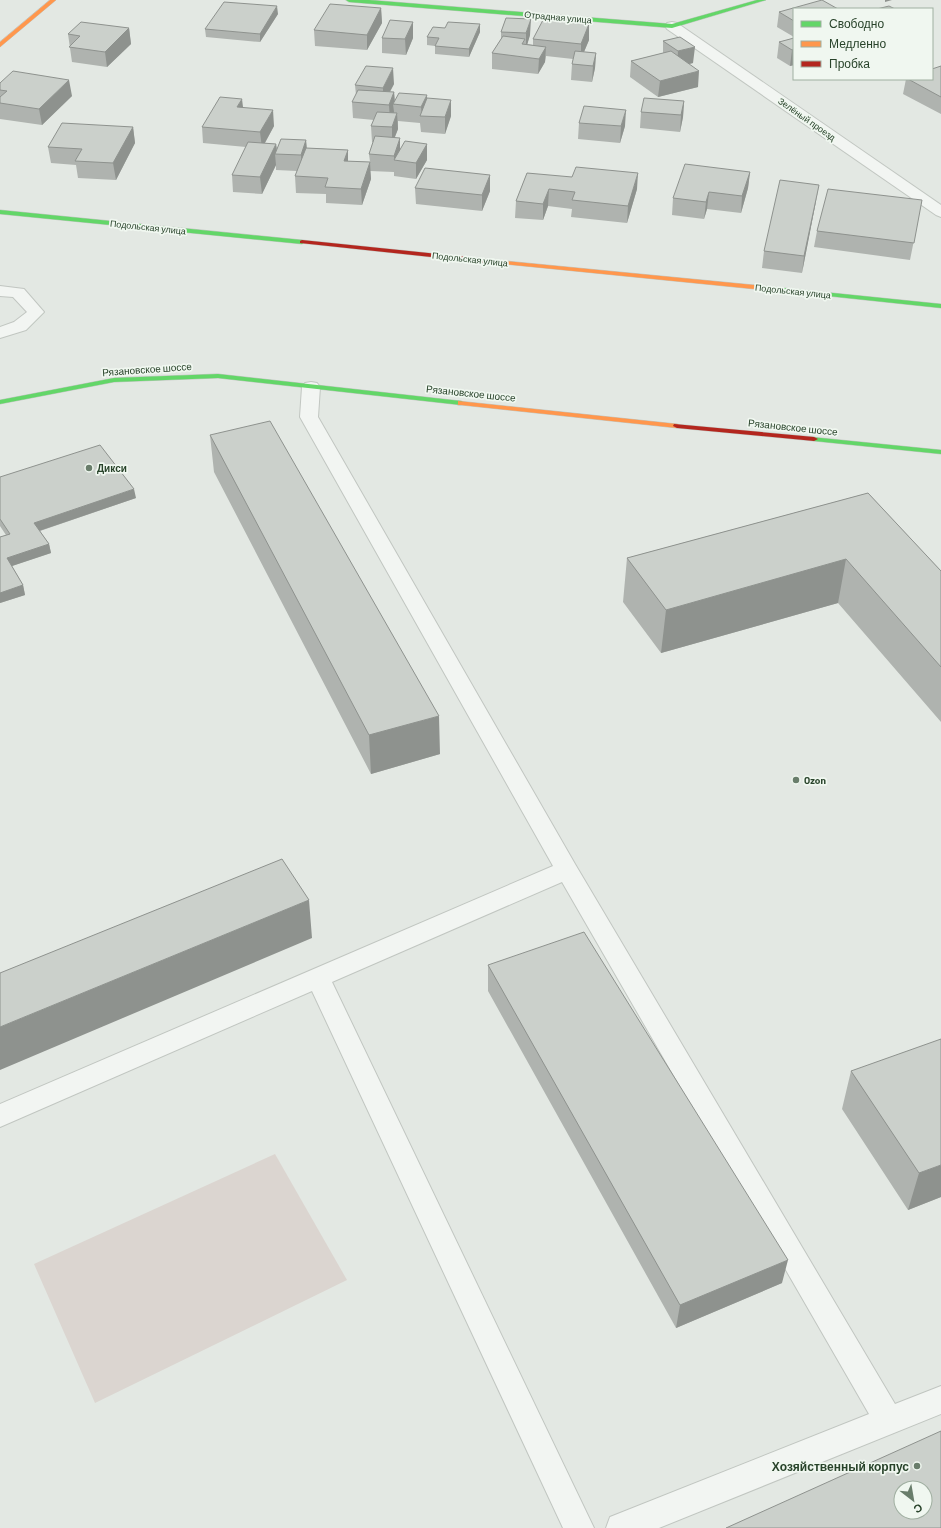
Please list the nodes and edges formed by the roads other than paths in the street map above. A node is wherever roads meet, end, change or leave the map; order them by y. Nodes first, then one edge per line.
1 (53, 0) edge
2 (349, 0) edge
3 (763, 0) edge
4 (672, 26) junction
5 (0, 45) edge
6 (0, 212) edge
7 (941, 212) edge
8 (0, 291) edge
9 (941, 306) edge
10 (0, 333) edge
11 (311, 387) junction
12 (0, 402) edge
13 (941, 452) edge
14 (567, 870) junction
15 (318, 978) junction
16 (0, 1116) edge
17 (941, 1400) edge
18 (889, 1421) junction
19 (579, 1528) edge
20 (621, 1528) edge

1 - 5 street
2 - 4 street, Отрадная улица
3 - 4 street, Отрадная улица
4 - 7 street, Зелёный проезд
6 - 9 street, Подольская улица
8 - 10 street
11 - 12 street, Рязановское шоссе
11 - 13 street, Рязановское шоссе
11 - 14 street
14 - 15 street
14 - 18 street
15 - 16 street
15 - 19 street
17 - 18 street
18 - 20 street

